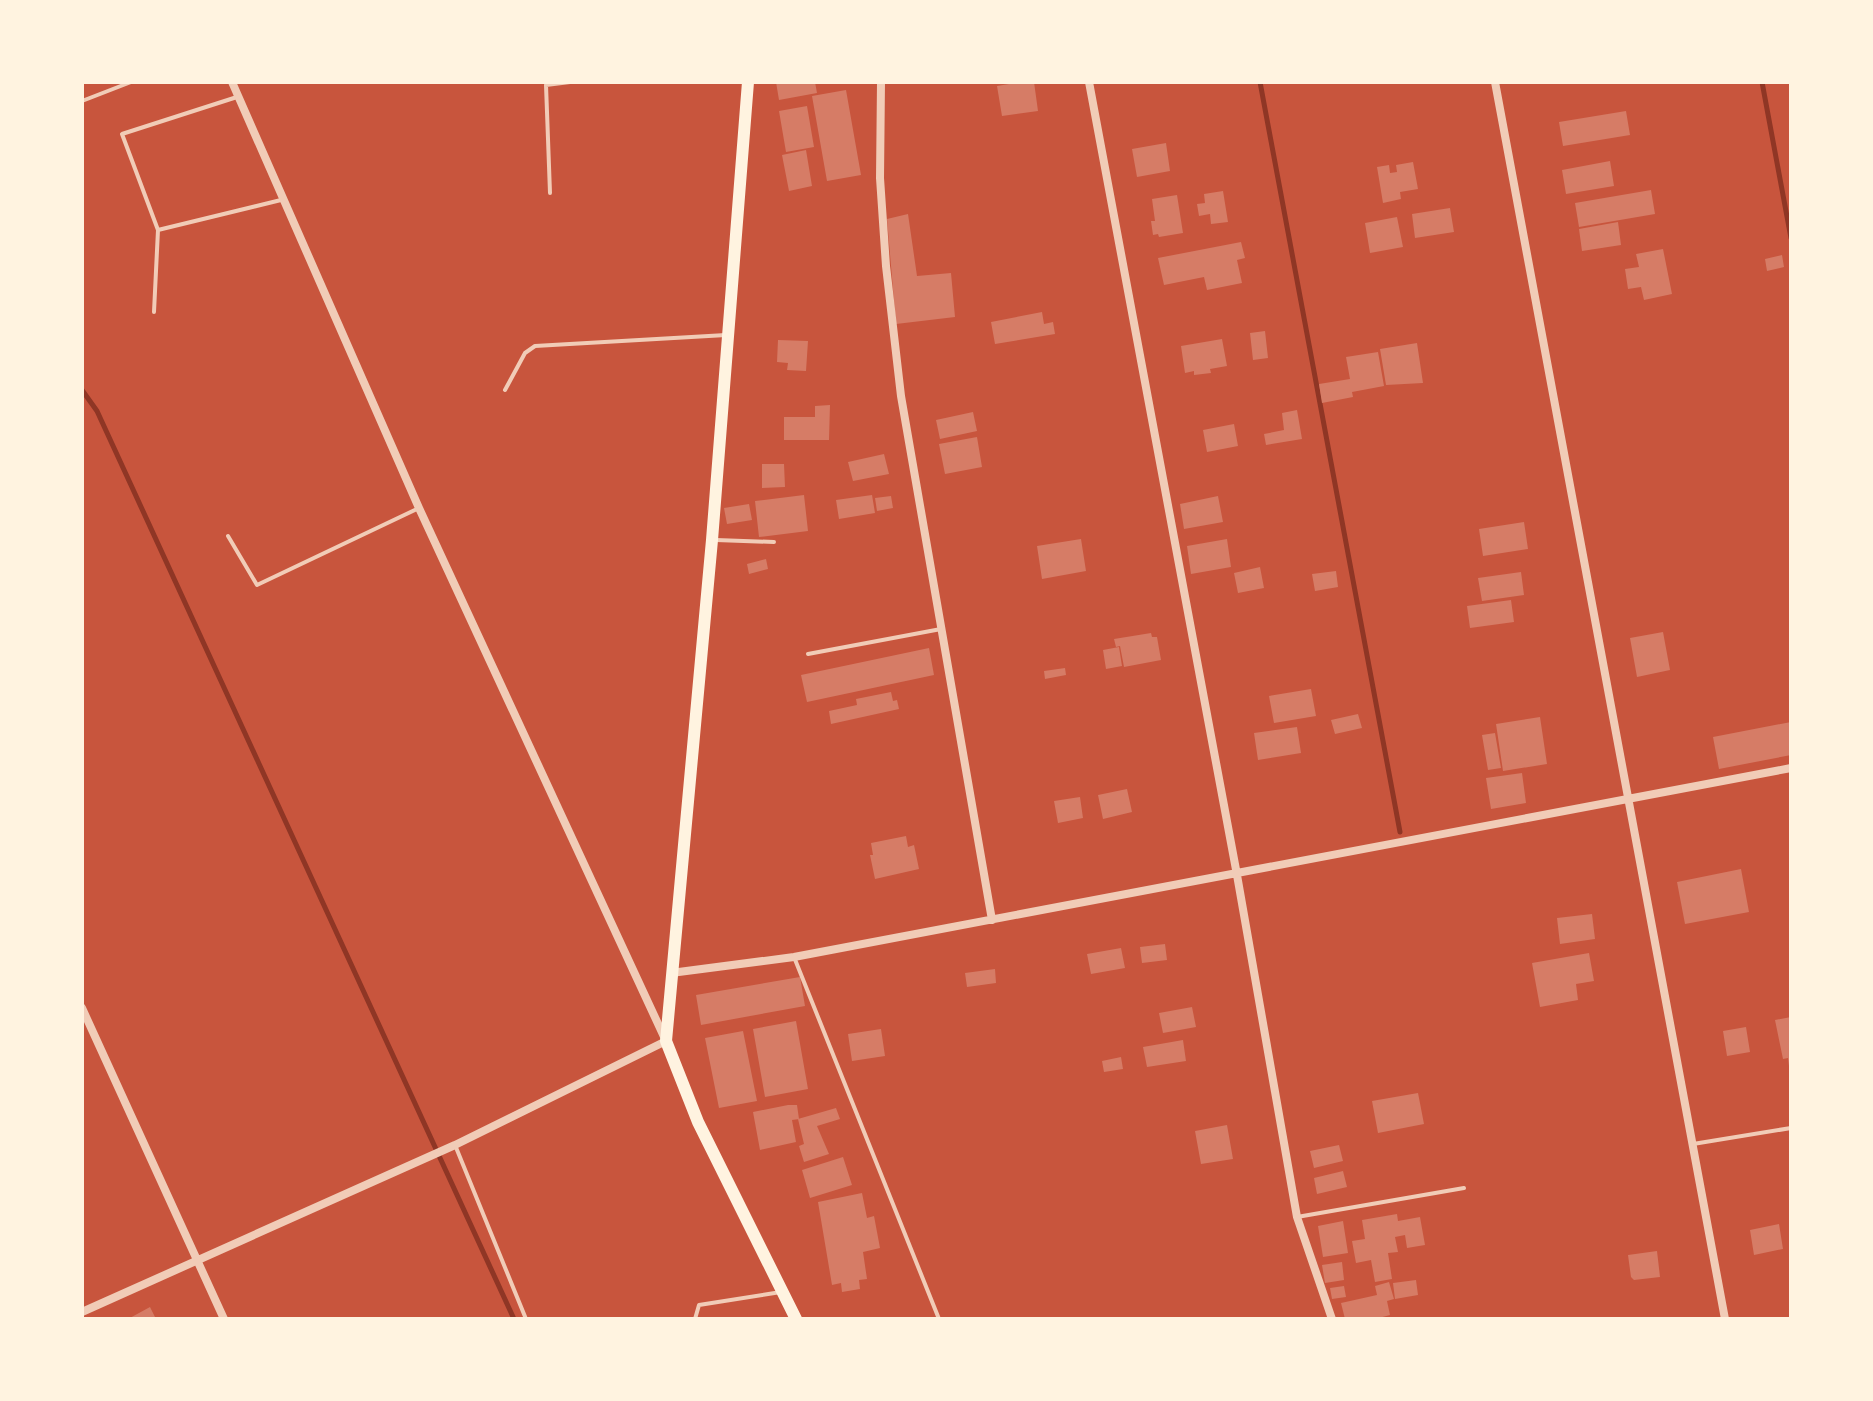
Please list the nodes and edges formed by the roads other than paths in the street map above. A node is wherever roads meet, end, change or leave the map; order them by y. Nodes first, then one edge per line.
1 (131, 82) edge
2 (232, 82) edge
3 (570, 82) edge
4 (748, 82) edge
5 (881, 82) edge
6 (1089, 82) edge
7 (1495, 82) edge
8 (238, 97) junction
9 (82, 101) edge
10 (550, 193) dead end
11 (281, 200) junction
12 (158, 230) junction
13 (154, 312) dead end
14 (729, 335) junction
15 (505, 390) dead end
16 (419, 508) junction
17 (228, 536) dead end
18 (712, 540) junction
19 (774, 542) dead end
20 (943, 629) junction
21 (808, 654) dead end
22 (1791, 768) edge
23 (1629, 800) junction
24 (1237, 875) junction
25 (992, 920) junction
26 (794, 957) junction
27 (671, 973) junction
28 (82, 1008) edge
29 (666, 1041) junction
30 (1791, 1128) edge
31 (1693, 1144) junction
32 (455, 1145) junction
33 (1464, 1188) dead end
34 (1297, 1217) junction
35 (198, 1261) junction
36 (783, 1291) junction
37 (82, 1312) edge
38 (224, 1319) edge
39 (526, 1319) edge
40 (695, 1319) edge
41 (796, 1319) edge
42 (939, 1319) edge
43 (1332, 1319) edge
44 (1725, 1319) edge

1 - 9 lane
2 - 8 street
3 - 10 lane
4 - 14 main road
5 - 20 street
6 - 24 street
7 - 23 street
8 - 11 street
8 - 12 lane
11 - 12 lane
11 - 16 street
12 - 13 lane
14 - 15 lane
14 - 18 main road
16 - 17 lane
16 - 29 street
18 - 19 lane
18 - 27 main road
20 - 21 lane
20 - 25 street
22 - 23 street
23 - 24 street
23 - 31 street
24 - 25 street
24 - 34 street
25 - 26 street
26 - 27 street
26 - 42 lane
27 - 29 main road
28 - 35 street
29 - 32 street
29 - 36 main road
30 - 31 lane
31 - 44 street
32 - 35 street
32 - 39 lane
33 - 34 lane
34 - 43 street
35 - 37 street
35 - 38 street
36 - 40 lane
36 - 41 main road

